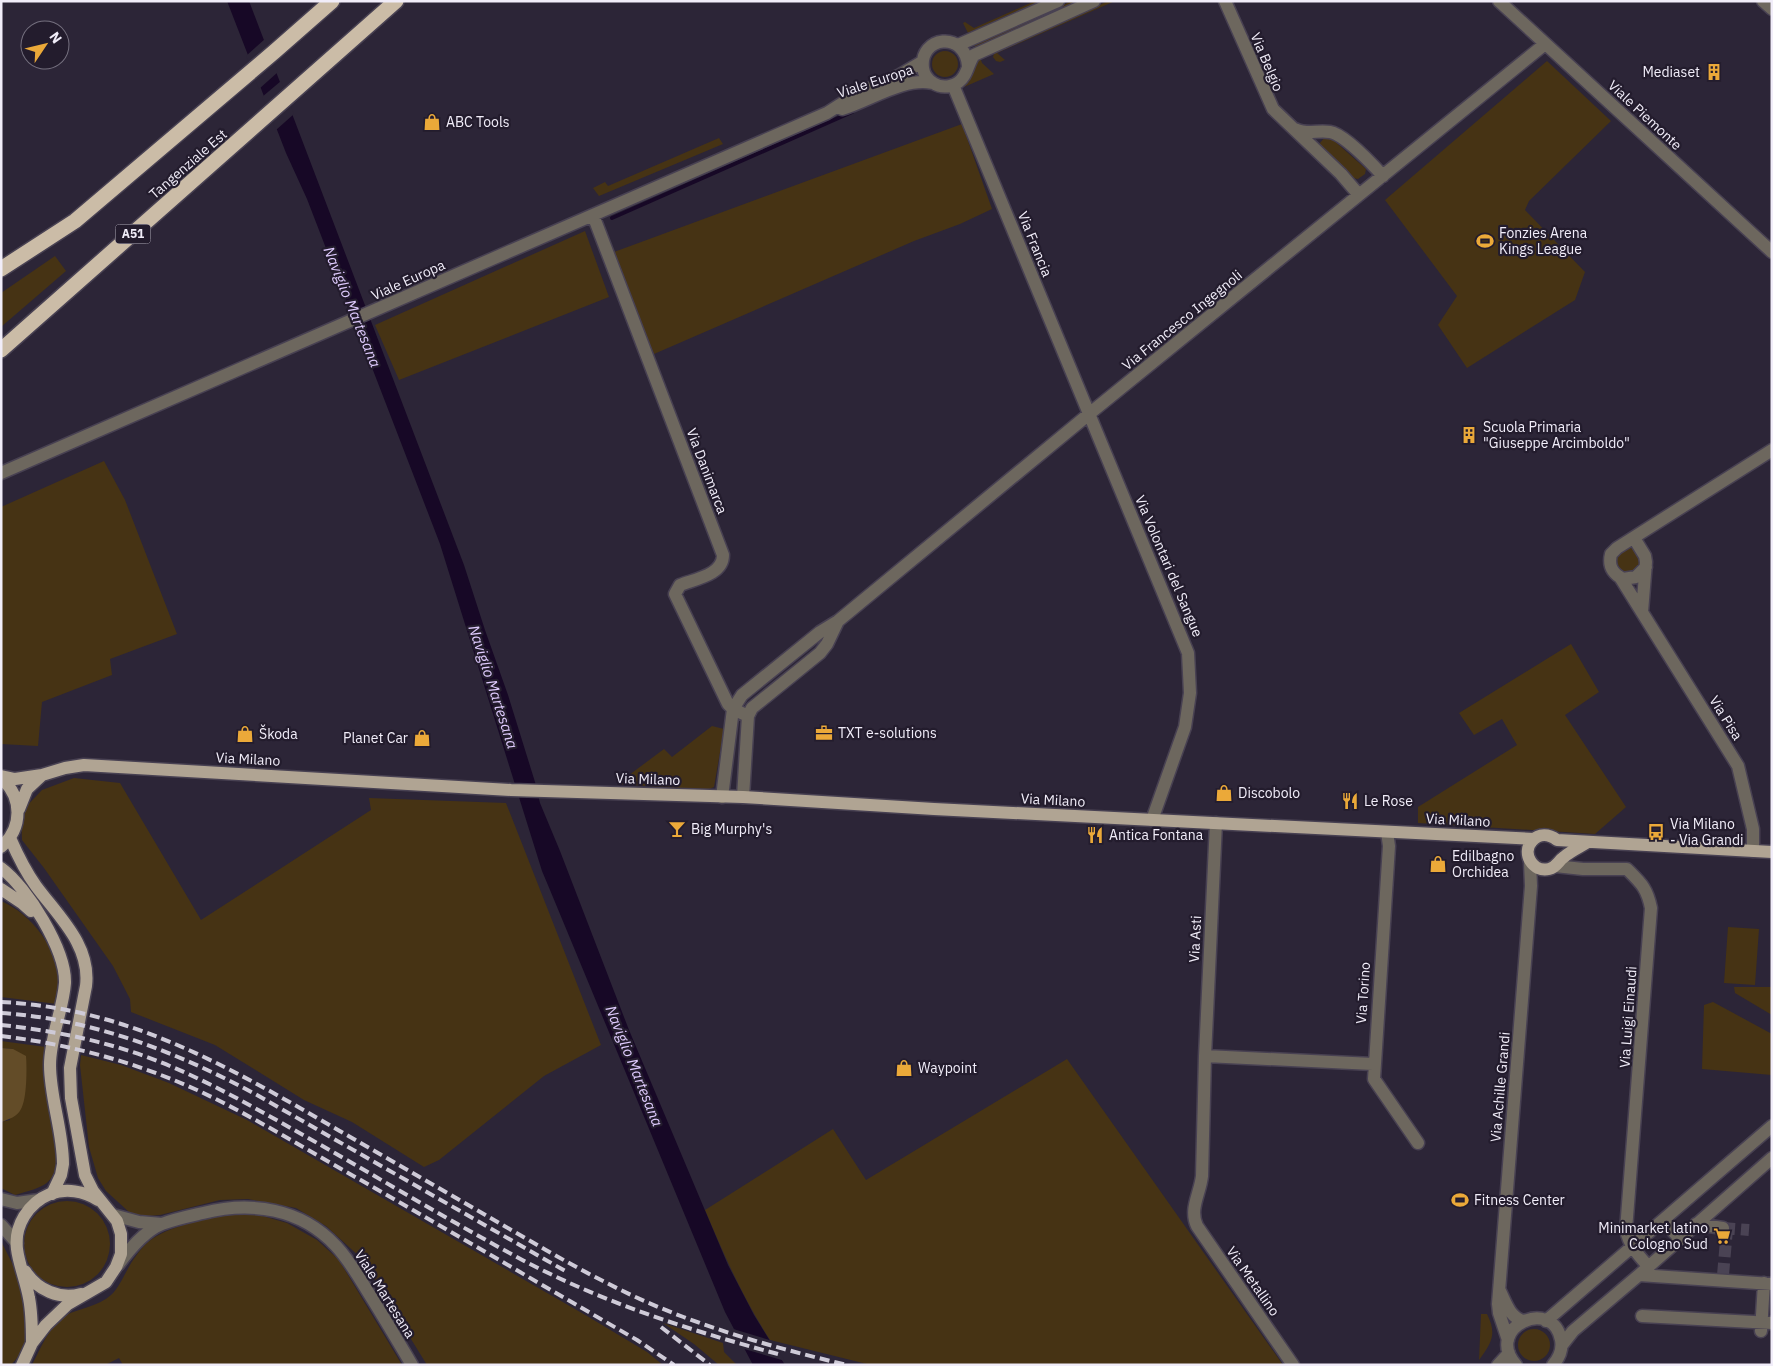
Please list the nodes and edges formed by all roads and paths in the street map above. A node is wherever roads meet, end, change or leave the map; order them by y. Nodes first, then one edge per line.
1 (332, 1) edge
2 (396, 1) edge
3 (1058, 1) edge
4 (1094, 1) edge
5 (1225, 1) edge
6 (1499, 1) edge
7 (1763, 1) edge
8 (1772, 9) edge
9 (1545, 44) junction
10 (958, 45) junction
11 (922, 62) junction
12 (968, 66) junction
13 (932, 83) junction
14 (953, 85) junction
15 (827, 112) junction
16 (1292, 128) junction
17 (1383, 176) junction
18 (1359, 196) junction
19 (593, 215) junction
20 (1772, 252) edge
21 (1, 269) edge
22 (1, 350) edge
23 (1089, 414) junction
24 (1772, 450) edge
25 (1, 473) edge
26 (1634, 538) junction
27 (1646, 567) junction
28 (1620, 577) junction
29 (1642, 612) junction
30 (838, 621) junction
31 (733, 708) junction
32 (748, 716) junction
33 (42, 775) junction
34 (1, 777) edge
35 (722, 797) junction
36 (743, 797) junction
37 (18, 811) junction
38 (1152, 820) junction
39 (1216, 823) junction
40 (1387, 832) junction
41 (1508, 838) junction
42 (1534, 839) junction
43 (1557, 840) junction
44 (5, 842) edge
45 (1588, 842) junction
46 (1753, 851) junction
47 (1772, 852) edge
48 (1529, 856) junction
49 (1554, 865) junction
50 (1, 868) edge
51 (1531, 886) junction
52 (1, 889) edge
53 (50, 935) junction
54 (1205, 1056) junction
55 (1374, 1064) junction
56 (1772, 1126) edge
57 (1418, 1143) dead end
58 (1770, 1162) edge
59 (52, 1194) junction
60 (1, 1199) edge
61 (39, 1200) junction
62 (103, 1204) junction
63 (1192, 1212) joint
64 (113, 1215) junction
65 (1663, 1220) junction
66 (162, 1224) junction
67 (1696, 1224) junction
68 (1, 1225) edge
69 (1723, 1228) tunnel mouth
70 (1680, 1239) junction
71 (17, 1243) junction
72 (1632, 1247) junction
73 (21, 1265) junction
74 (1648, 1266) junction
75 (116, 1267) junction
76 (1638, 1276) junction
77 (1768, 1283) edge
78 (1500, 1291) junction
79 (88, 1293) junction
80 (1642, 1316) dead end
81 (1524, 1321) junction
82 (1546, 1321) junction
83 (1765, 1325) edge
84 (1508, 1340) junction
85 (32, 1344) junction
86 (1509, 1353) junction
87 (1563, 1354) edge
88 (22, 1365) edge
89 (412, 1365) edge
90 (1294, 1365) edge
91 (1498, 1365) edge
92 (1516, 1365) edge
93 (1553, 1365) edge

1 - 21 highway, Tangenziale Est
2 - 22 highway, Tangenziale Est / A51
3 - 10 street, Viale Europa
4 - 12 street
5 - 16 street, Via Belgio
6 - 9 street, Viale Piemonte
7 - 8 street
9 - 17 street, Via Francesco Ingegnoli
9 - 20 street, Viale Piemonte
10 - 11 street, Viale Europa
10 - 12 street
11 - 13 street, Viale Europa
11 - 15 street, Viale Europa
12 - 14 street
13 - 14 street, Viale Europa
13 - 15 street, Viale Europa
14 - 23 street, Via Francia
15 - 19 street, Viale Europa
16 - 17 street
16 - 18 street, Via Belgio
17 - 18 street, Via Francesco Ingegnoli
18 - 23 street, Via Francesco Ingegnoli
19 - 25 street, Viale Europa
19 - 31 street, Via Danimarca
23 - 30 street, Via Francesco Ingegnoli
23 - 38 street, Via Volontari del Sangue
24 - 26 street, Via Pisa
26 - 27 street
26 - 28 street, Via Pisa
27 - 28 street
27 - 29 street
28 - 29 street, Via Pisa
29 - 46 street, Via Pisa
30 - 31 street, Via Francesco Ingegnoli
30 - 32 street, Via Francesco Ingegnoli
31 - 32 street
31 - 35 street
32 - 36 street
33 - 34 main road, Via Milano
33 - 35 main road, Via Milano
33 - 37 main road
34 - 37 main road
35 - 36 main road, Via Milano
36 - 38 main road, Via Milano
37 - 44 main road
38 - 39 main road, Via Milano
39 - 40 main road, Via Milano
39 - 54 street, Via Asti
40 - 41 main road, Via Milano
40 - 55 street, Via Torino
41 - 42 main road, Via Milano
41 - 48 main road, Via Milano
42 - 43 main road, Via Milano
42 - 48 main road
43 - 45 main road, Via Milano
43 - 49 main road
44 - 62 main road
45 - 46 main road, Via Milano
45 - 49 main road
46 - 47 main road, Via Milano
48 - 49 main road, Via Milano
48 - 51 street, Via Achille Grandi
49 - 51 street
49 - 72 street, Via Luigi Einaudi
50 - 53 main road
51 - 78 street, Via Achille Grandi
52 - 53 main road
53 - 59 main road
54 - 55 street
54 - 63 street, Via Asti
55 - 57 street, Via Torino
56 - 65 street
58 - 67 street
59 - 61 main road
59 - 62 main road
60 - 61 street
61 - 71 main road
62 - 64 main road
63 - 90 street, Via Metallino
64 - 66 street, Viale Martesana
64 - 75 main road
65 - 70 street
65 - 72 street
66 - 75 street, Viale Martesana
66 - 89 street, Viale Martesana
67 - 69 street
67 - 70 street
68 - 71 street
70 - 74 street
71 - 73 main road
72 - 74 street
72 - 82 street
73 - 79 main road
73 - 85 main road
74 - 76 street
75 - 79 main road
76 - 77 street
76 - 87 street
77 - 83 street
78 - 81 street
78 - 84 street, Via Achille Grandi
79 - 85 main road
80 - 83 street
81 - 82 street
81 - 84 street
82 - 87 street
84 - 86 street, Via Achille Grandi
85 - 88 main road
86 - 91 street
86 - 92 street
87 - 93 street

